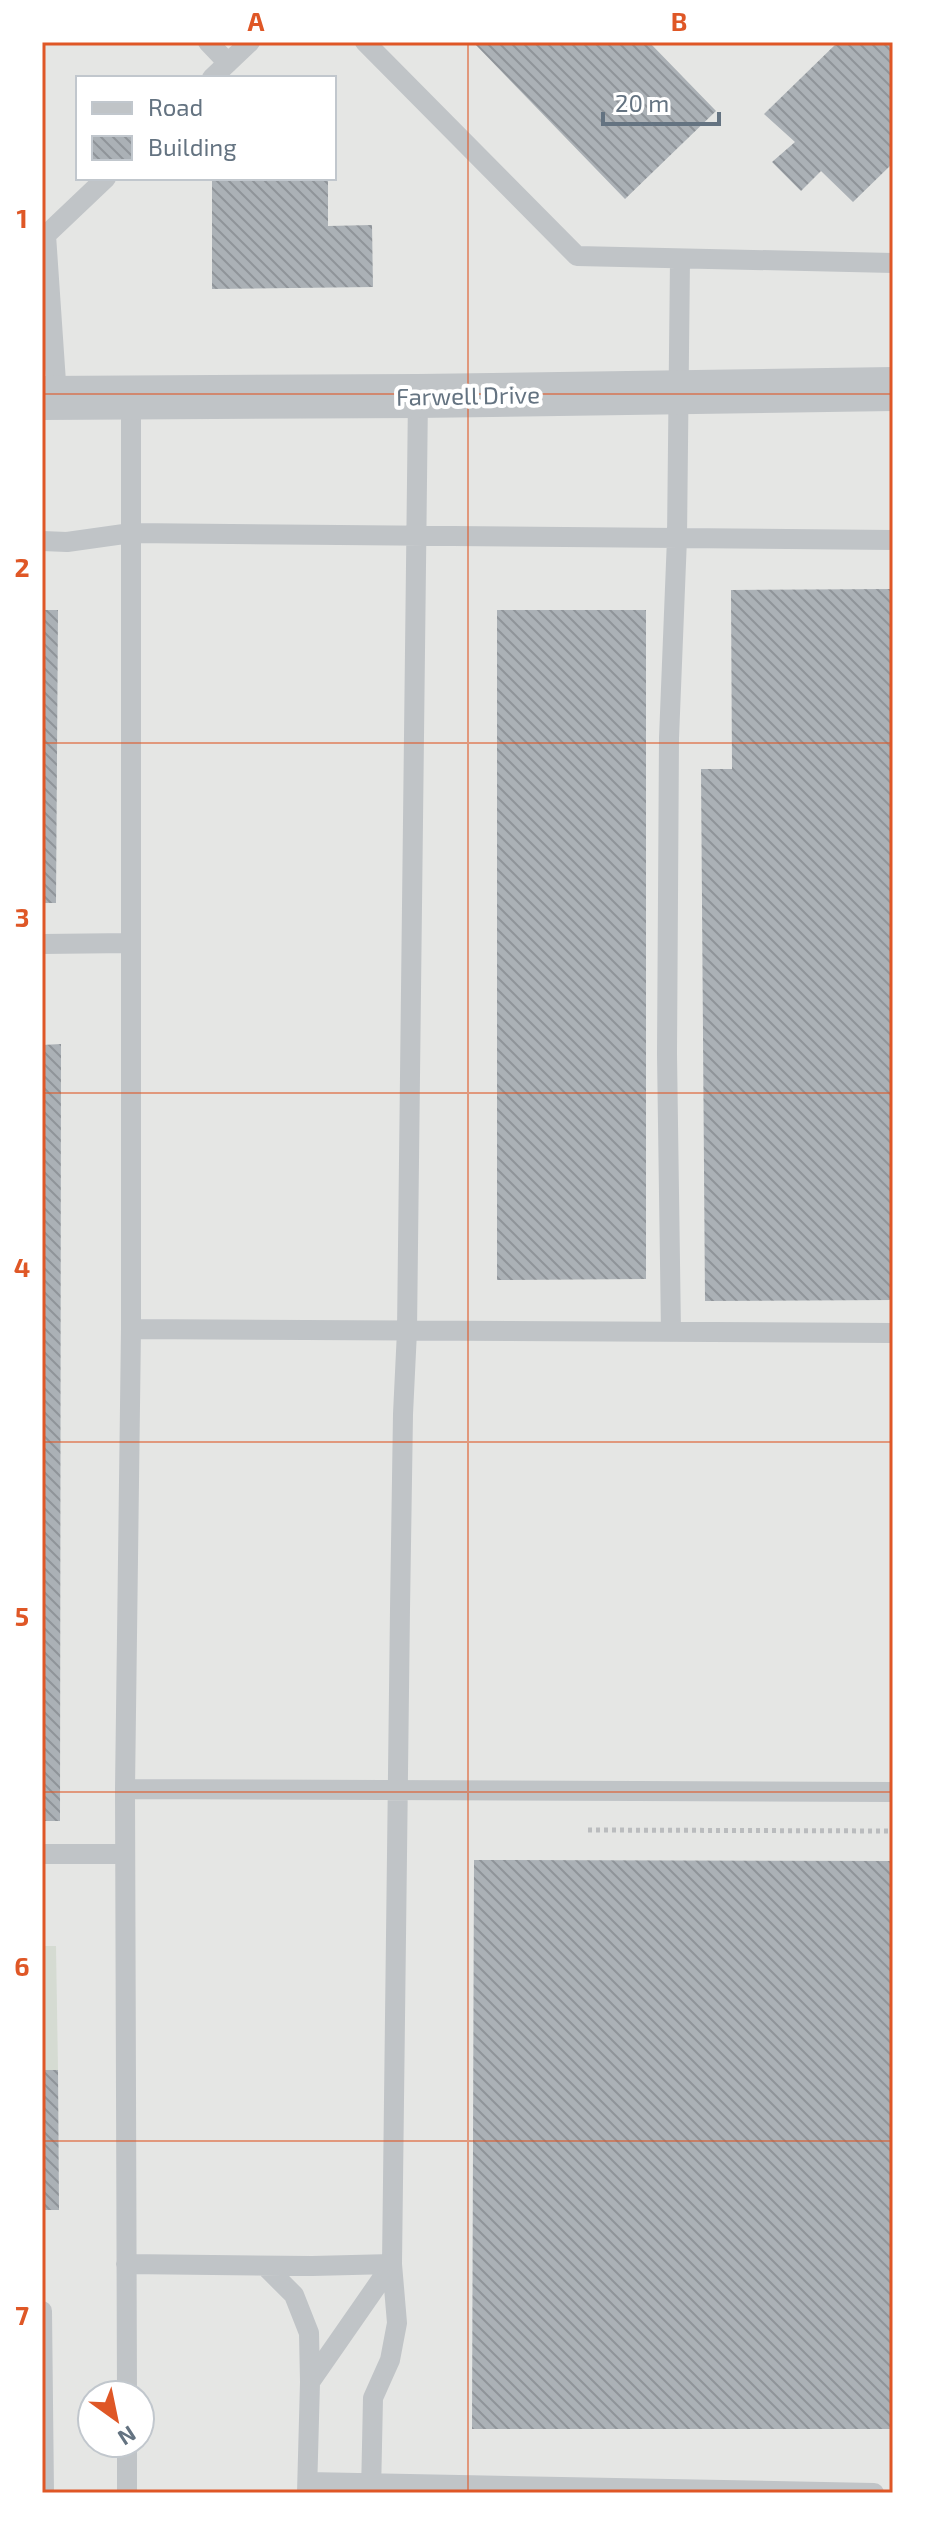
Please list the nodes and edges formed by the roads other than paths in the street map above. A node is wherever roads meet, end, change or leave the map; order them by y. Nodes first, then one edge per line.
1 (208, 42) edge
2 (250, 42) edge
3 (365, 42) edge
4 (228, 63) junction
5 (214, 76) edge
6 (104, 180) edge
7 (44, 235) edge
8 (680, 259) junction
9 (893, 263) edge
10 (893, 389) edge
11 (677, 392) junction
12 (418, 396) junction
13 (131, 397) junction
14 (49, 398) edge
15 (131, 533) junction
16 (416, 536) junction
17 (677, 538) junction
18 (893, 540) edge
19 (42, 541) edge
20 (131, 943) junction
21 (42, 944) edge
22 (131, 1329) junction
23 (407, 1331) junction
24 (671, 1332) junction
25 (893, 1333) edge
26 (125, 1789) junction
27 (397, 1790) junction
28 (893, 1792) edge
29 (42, 1854) edge
30 (125, 1854) junction
31 (126, 2264) junction
32 (392, 2264) junction
33 (265, 2266) junction
34 (42, 2311) edge
35 (127, 2379) edge
36 (310, 2382) junction
37 (127, 2459) edge
38 (307, 2488) edge
39 (371, 2489) edge
40 (44, 2493) edge
41 (127, 2493) edge
42 (874, 2493) edge

1 - 4 lane
2 - 4 lane
3 - 8 lane
4 - 5 lane
6 - 7 lane
7 - 14 lane
8 - 9 lane
8 - 11 lane
10 - 11 street, Farwell Drive
11 - 12 street, Farwell Drive
11 - 17 lane
12 - 13 street, Farwell Drive
12 - 16 lane
13 - 14 street, Farwell Drive
13 - 15 lane
15 - 16 lane
15 - 19 lane
15 - 20 lane
16 - 17 lane
16 - 23 lane
17 - 18 lane
17 - 24 lane
20 - 21 lane
20 - 22 lane
22 - 23 lane
22 - 26 lane
23 - 24 lane
23 - 27 lane
24 - 25 lane
26 - 27 lane
26 - 30 lane
27 - 28 lane
27 - 32 lane
29 - 30 lane
30 - 31 lane
31 - 33 lane
31 - 35 lane
32 - 33 lane
32 - 36 lane
32 - 39 lane
33 - 36 lane
34 - 40 lane
36 - 38 lane
37 - 41 lane
38 - 39 lane
39 - 42 lane

